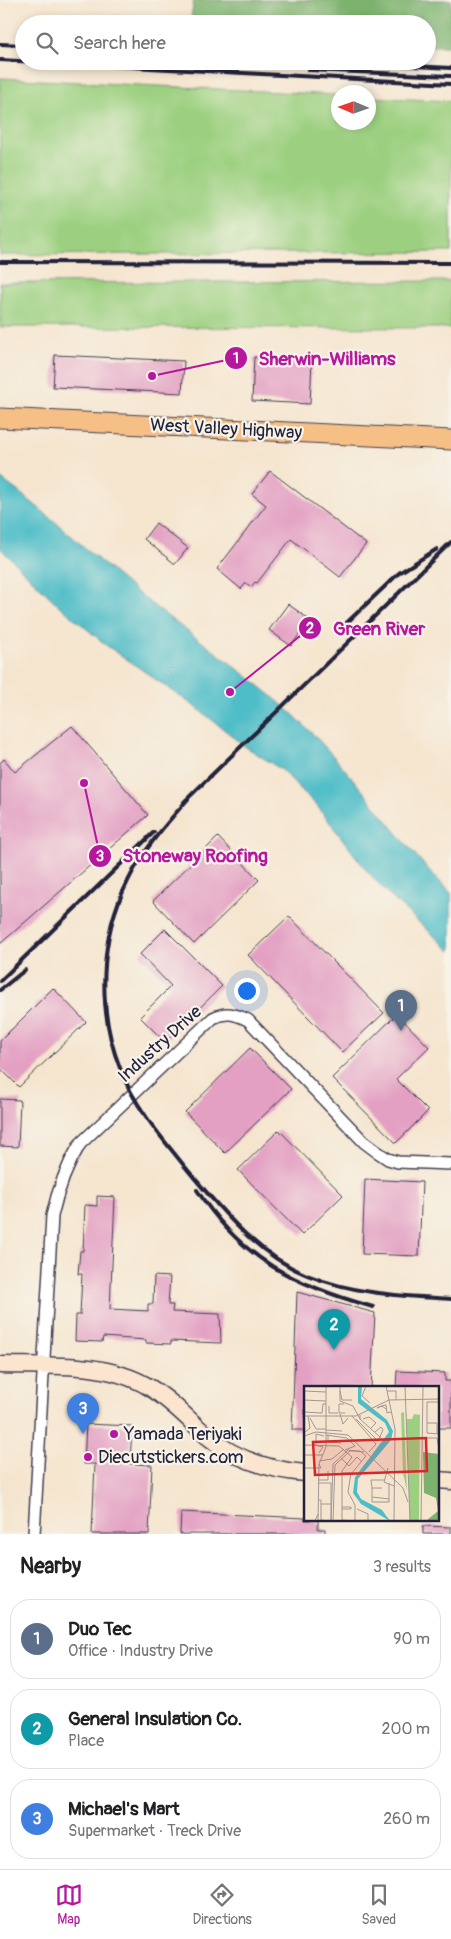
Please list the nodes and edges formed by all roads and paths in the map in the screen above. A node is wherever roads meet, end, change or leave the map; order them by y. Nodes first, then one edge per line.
1 (0, 418) edge
2 (451, 440) edge
3 (451, 1164) edge
4 (0, 1365) edge
5 (43, 1366) junction
6 (304, 1473) edge
7 (438, 1480) edge
8 (451, 1481) edge
9 (34, 1534) edge

1 - 2 main road, West Valley Highway
3 - 5 street, Industry Drive
4 - 5 street
5 - 6 street
5 - 9 street, Industry Drive
7 - 8 street

